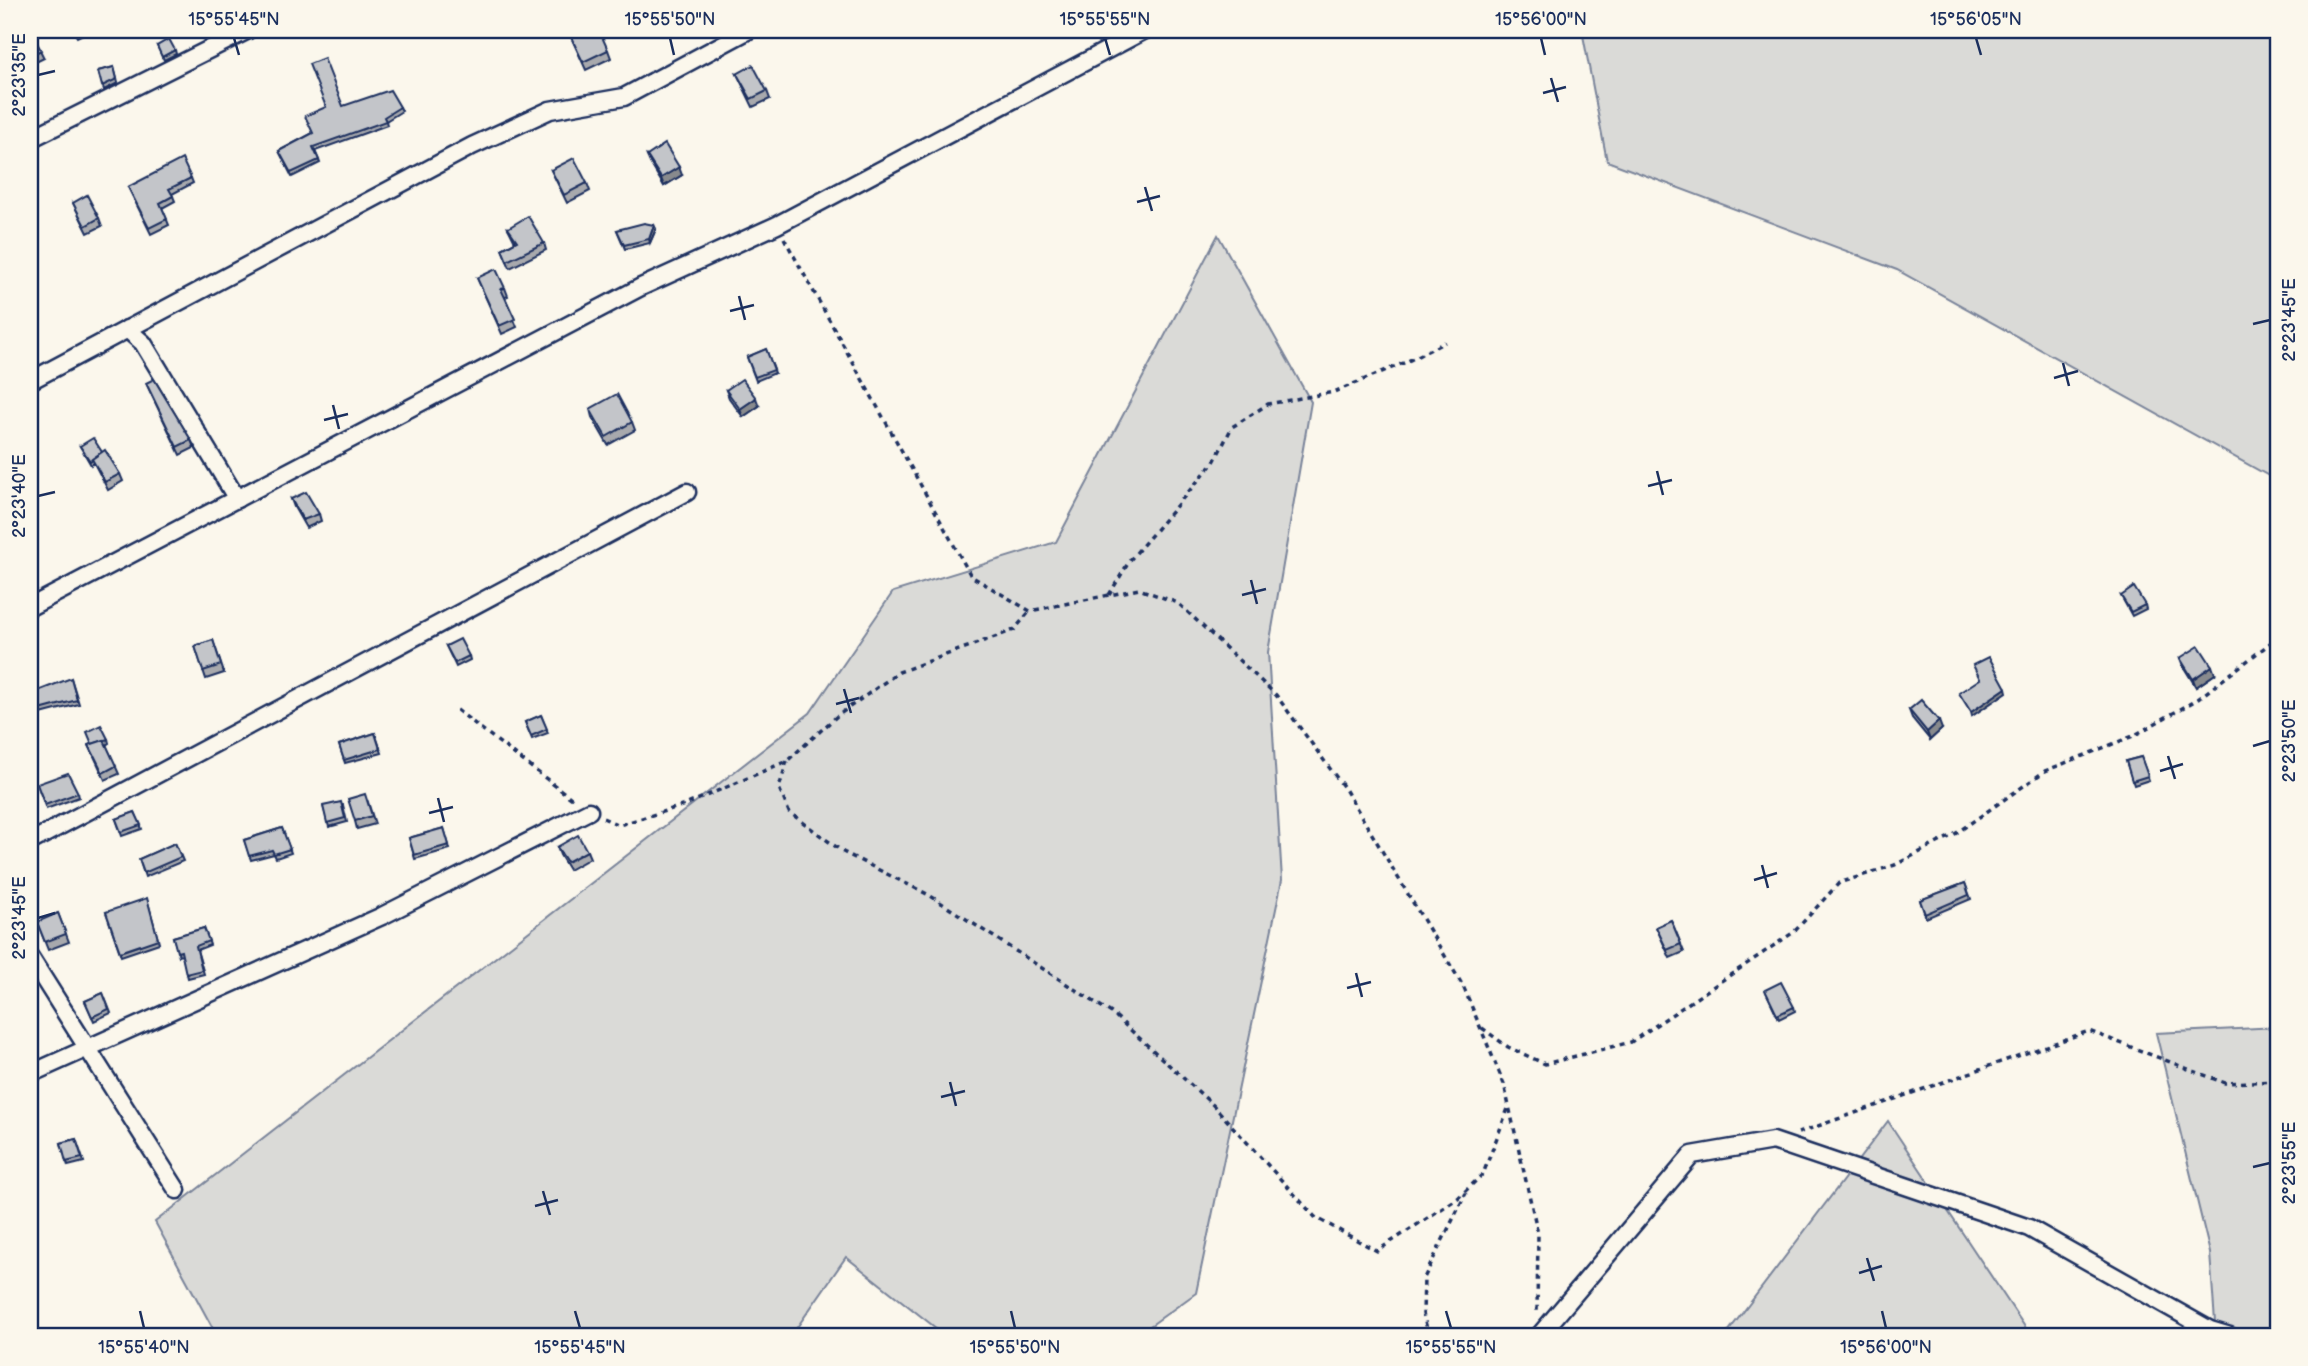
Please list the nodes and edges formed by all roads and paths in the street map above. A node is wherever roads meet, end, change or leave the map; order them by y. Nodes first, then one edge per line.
1 (248, 30) edge
2 (749, 30) edge
3 (1145, 30) edge
4 (30, 139) edge
5 (777, 225) junction
6 (127, 329) junction
7 (1445, 342) dead end
8 (30, 381) edge
9 (687, 492) dead end
10 (237, 499) junction
11 (1109, 595) junction
12 (30, 607) edge
13 (1030, 611) junction
14 (2278, 637) edge
15 (457, 710) dead end
16 (787, 761) junction
17 (589, 811) junction
18 (30, 842) edge
19 (30, 957) edge
20 (1480, 1027) junction
21 (87, 1048) junction
22 (30, 1074) edge
23 (2278, 1081) edge
24 (1509, 1105) junction
25 (1773, 1141) junction
26 (1468, 1188) junction
27 (177, 1190) dead end
28 (1538, 1330) edge
29 (1429, 1336) edge
30 (2230, 1336) edge

1 - 4 street
2 - 6 street
3 - 5 street
5 - 10 street
5 - 13 path
6 - 8 street
6 - 10 street
7 - 11 path
9 - 18 street
10 - 12 street
11 - 13 path
11 - 20 path
13 - 16 path
14 - 20 path
15 - 17 path
16 - 17 path
16 - 26 path
17 - 21 street
19 - 21 street
20 - 24 path
21 - 22 street
21 - 27 street
23 - 25 path
24 - 26 path
24 - 28 path
25 - 28 street
25 - 30 street
26 - 29 path

